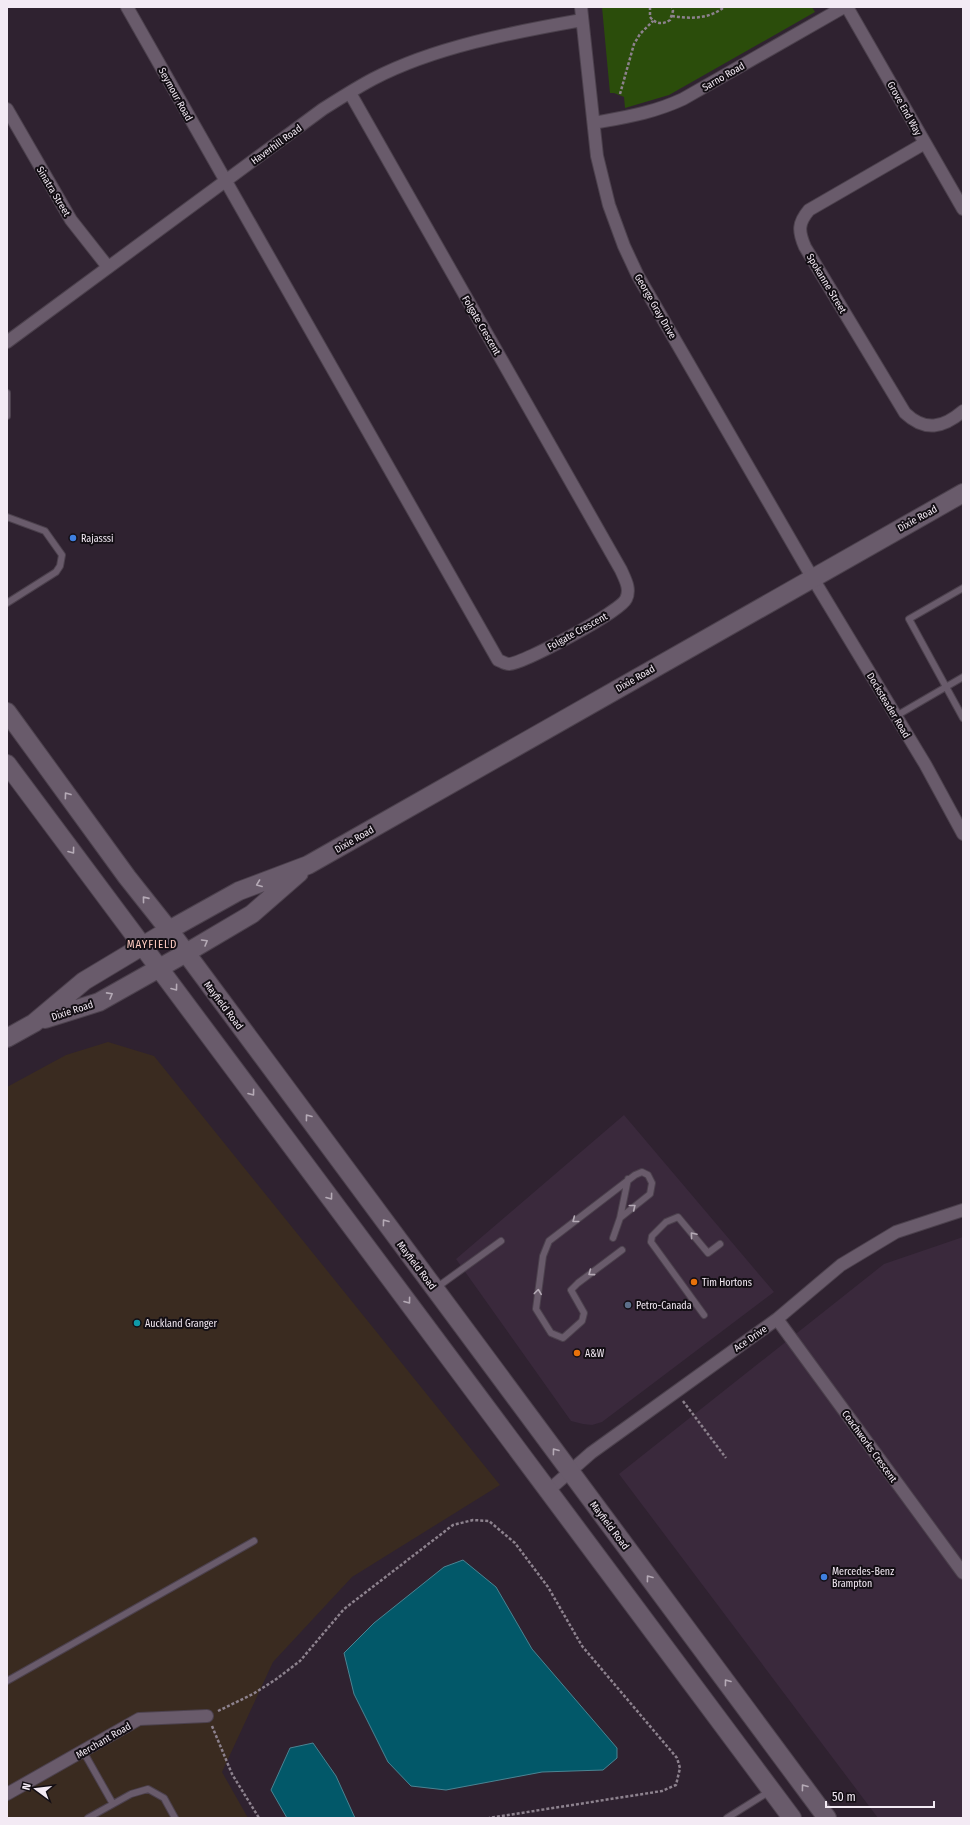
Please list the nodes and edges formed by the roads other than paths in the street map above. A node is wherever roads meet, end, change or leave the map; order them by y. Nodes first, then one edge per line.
1 (127, 7) edge
2 (581, 7) edge
3 (844, 7) edge
4 (848, 7) edge
5 (582, 20) junction
6 (350, 93) junction
7 (7, 109) edge
8 (594, 122) junction
9 (925, 143) junction
10 (225, 181) junction
11 (963, 209) edge
12 (108, 268) junction
13 (7, 342) edge
14 (7, 393) edge
15 (963, 411) edge
16 (7, 416) edge
17 (963, 493) edge
18 (7, 517) edge
19 (812, 577) junction
20 (963, 588) edge
21 (7, 603) edge
22 (963, 677) edge
23 (946, 687) junction
24 (7, 712) edge
25 (896, 716) junction
26 (963, 718) edge
27 (7, 764) edge
28 (963, 834) edge
29 (308, 865) junction
30 (169, 930) junction
31 (143, 946) junction
32 (186, 953) junction
33 (159, 968) junction
34 (34, 1023) junction
35 (7, 1038) edge
36 (628, 1179) junction
37 (963, 1210) edge
38 (620, 1218) junction
39 (613, 1238) dead end
40 (501, 1241) dead end
41 (720, 1244) dead end
42 (622, 1250) dead end
43 (435, 1289) junction
44 (704, 1315) dead end
45 (777, 1319) junction
46 (570, 1470) junction
47 (549, 1490) junction
48 (254, 1541) dead end
49 (963, 1573) edge
50 (7, 1681) edge
51 (207, 1716) road end
52 (83, 1751) junction
53 (772, 1790) junction
54 (7, 1794) edge
55 (113, 1804) junction
56 (88, 1818) edge
57 (175, 1818) edge
58 (727, 1818) edge
59 (792, 1818) edge
60 (827, 1818) edge

1 - 10 street, Seymour Road
2 - 5 street, George Gray Drive
3 - 8 street, Sarno Road
4 - 9 street, Grove End Way
5 - 6 street, Haverhill Road
5 - 8 street, George Gray Drive
6 - 10 street, Haverhill Road
6 - 10 street, Folgate Crescent
7 - 12 street, Sinatra Street
8 - 19 street, George Gray Drive
9 - 11 street, Grove End Way
9 - 15 street, Spokanne Street
10 - 12 street, Haverhill Road
12 - 13 street, Haverhill Road
14 - 16 lane
17 - 19 main road, Dixie Road
18 - 21 lane
19 - 25 street, Docksteader Road
19 - 29 main road, Dixie Road
20 - 23 lane
22 - 23 lane
23 - 25 lane
23 - 26 lane
30 -> 24 main road, Mayfield Road
25 - 28 street, Docksteader Road
27 -> 31 main road
29 -> 30 main road, Dixie Road
32 -> 29 main road, Dixie Road
30 - 31 main road, Dixie Road
30 - 32 main road, Mayfield Road
31 - 33 main road
31 - 34 main road, Dixie Road
32 - 33 main road, Dixie Road
43 -> 32 main road, Mayfield Road
34 -> 33 main road, Dixie Road
33 -> 47 main road
34 - 35 main road, Dixie Road
36 - 38 lane
38 -> 36 lane
36 - 42 lane
37 - 45 street, Ace Drive
38 - 39 lane
40 - 43 lane
41 -> 44 lane
46 -> 43 main road, Mayfield Road
45 - 46 street, Ace Drive
45 - 49 street, Coachworks Crescent
46 - 47 street, Ace Drive
60 -> 46 main road, Mayfield Road
47 - 53 main road
48 - 50 lane
51 - 52 street, Merchant Road
52 - 54 street, Merchant Road
52 - 55 lane
53 - 58 lane
53 - 59 main road
55 - 56 lane
55 - 57 lane

